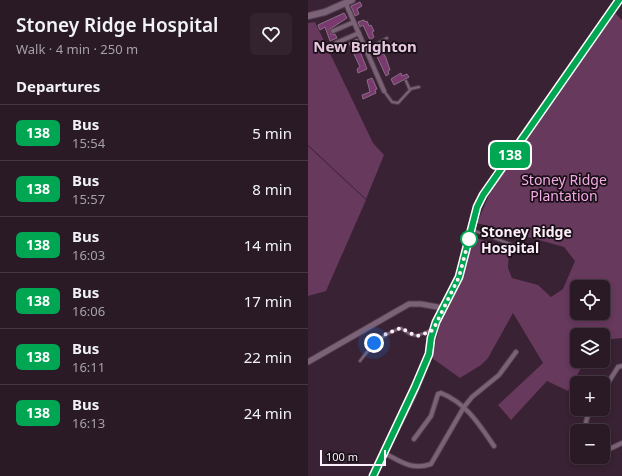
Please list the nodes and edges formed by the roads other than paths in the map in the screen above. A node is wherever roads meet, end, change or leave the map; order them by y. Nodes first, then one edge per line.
1 (352, 0) edge
2 (619, 0) edge
3 (346, 4) junction
4 (308, 16) edge
5 (354, 22) junction
6 (333, 31) dead end
7 (359, 33) junction
8 (387, 38) dead end
9 (336, 43) dead end
10 (366, 50) junction
11 (406, 81) dead end
12 (419, 87) dead end
13 (410, 89) junction
14 (384, 91) joint
15 (471, 230) junction
16 (524, 249) dead end
17 (443, 308) junction
18 (433, 330) junction
19 (516, 352) dead end
20 (360, 361) dead end
21 (308, 362) edge
22 (622, 366) edge
23 (610, 380) edge
24 (464, 407) junction
25 (414, 439) dead end
26 (622, 443) edge
27 (494, 446) dead end
28 (610, 449) edge
29 (384, 453) junction
30 (373, 476) edge

1 - 3 main road
2 - 15 street
3 - 4 main road
3 - 5 street
5 - 6 street
5 - 7 street
7 - 9 street
7 - 10 street
8 - 10 lane
10 - 14 street
11 - 13 lane
12 - 13 lane
13 - 14 lane
15 - 16 lane
15 - 17 street
17 - 18 street
17 - 21 street
18 - 20 lane
18 - 29 street
19 - 24 street
22 - 23 street
24 - 25 street
24 - 27 street
24 - 29 street
26 - 28 street
29 - 30 street

